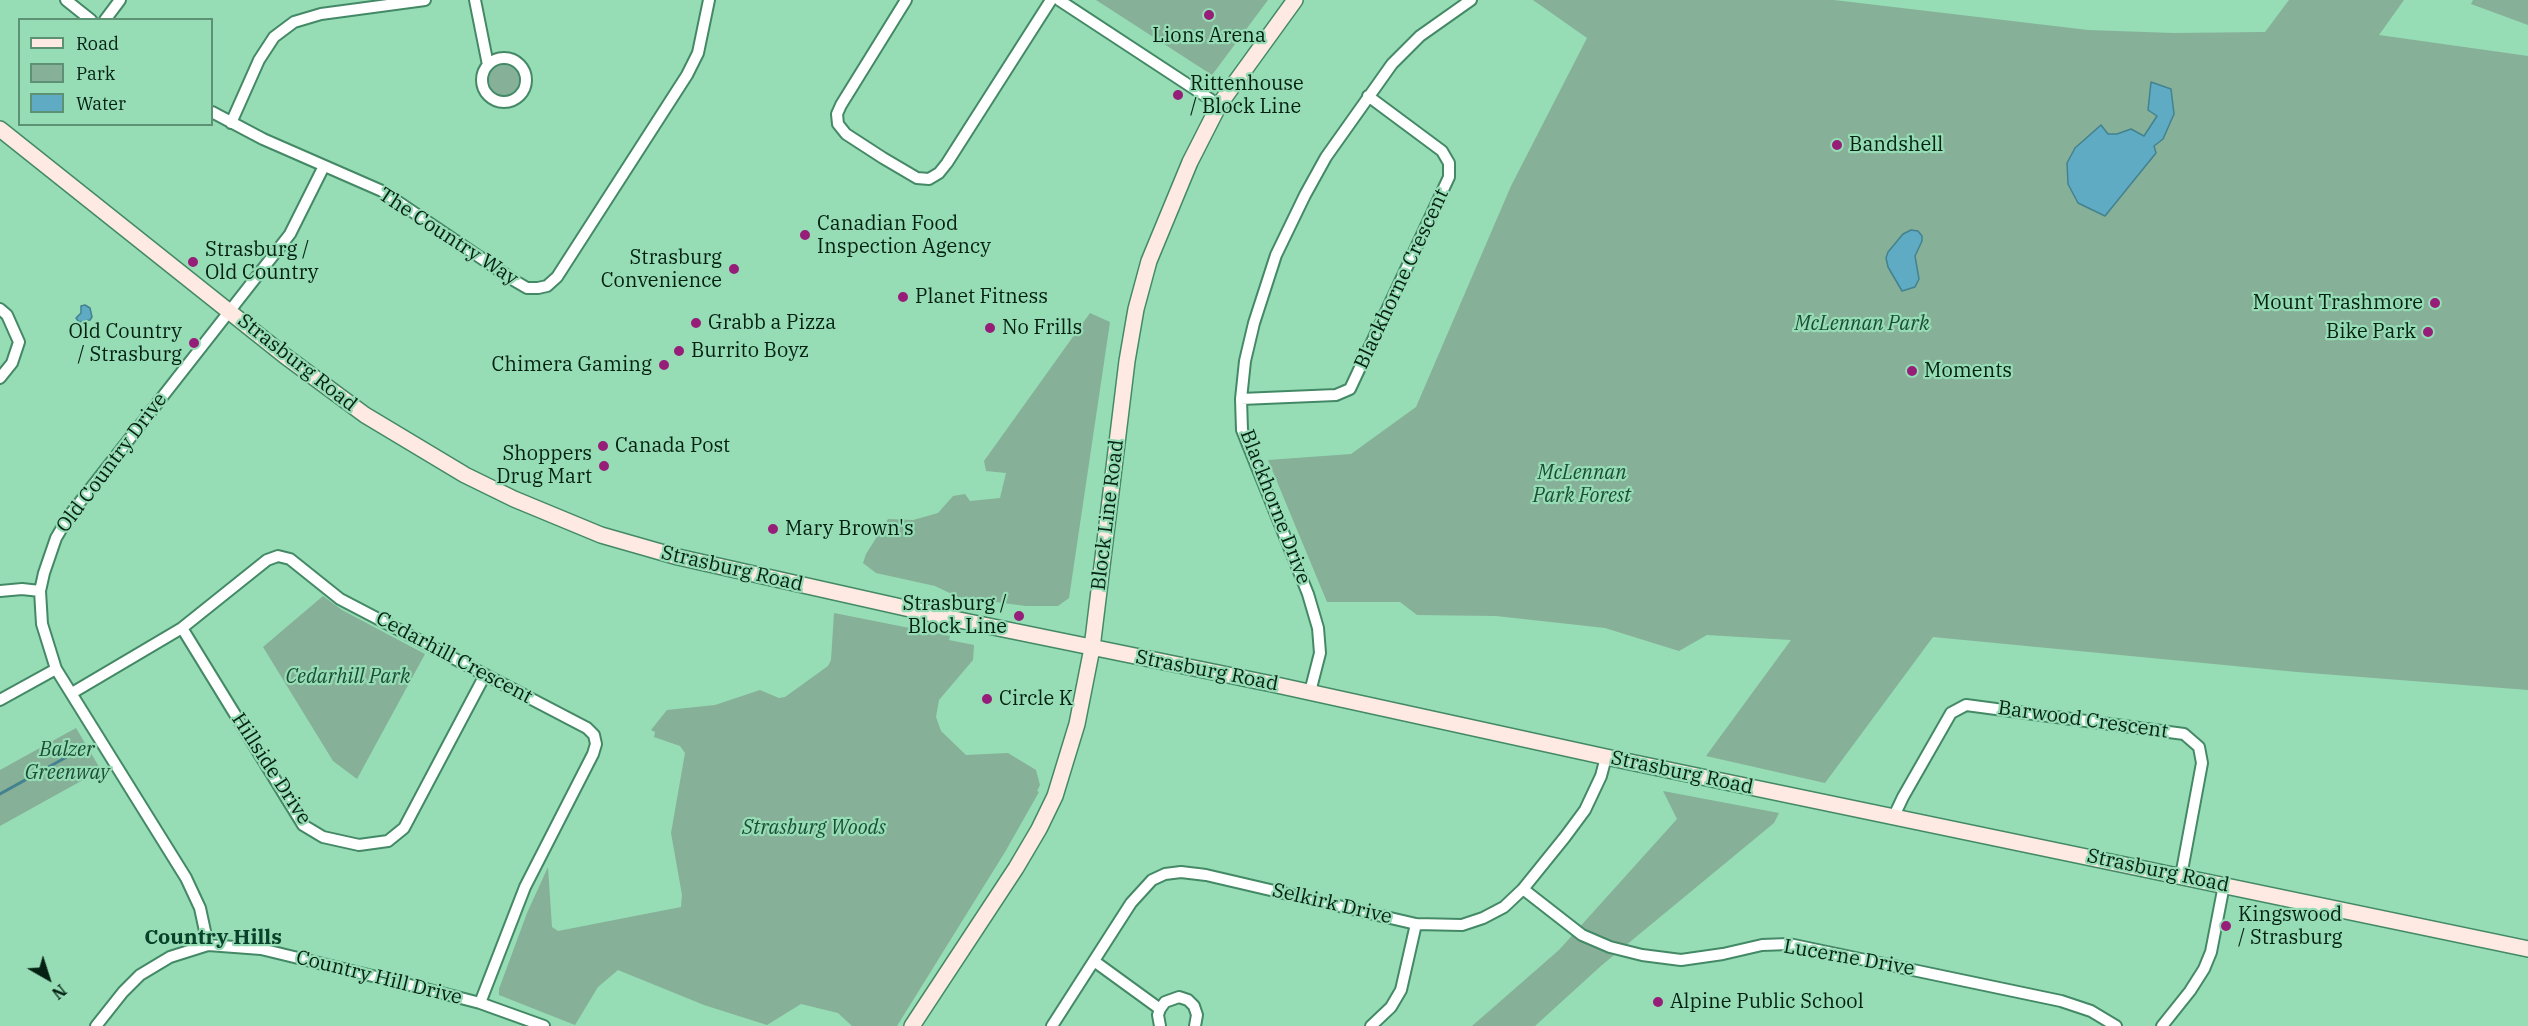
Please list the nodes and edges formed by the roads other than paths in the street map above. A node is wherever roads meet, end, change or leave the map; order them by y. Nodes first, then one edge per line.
1 (66, 0) edge
2 (120, 0) edge
3 (425, 0) edge
4 (475, 0) edge
5 (709, 0) edge
6 (906, 0) edge
7 (1051, 0) edge
8 (1059, 0) edge
9 (1295, 0) edge
10 (1471, 0) edge
11 (88, 18) edge
12 (106, 18) edge
13 (488, 65) junction
14 (1368, 96) junction
15 (1219, 105) junction
16 (213, 113) edge
17 (231, 123) junction
18 (0, 129) edge
19 (324, 166) junction
20 (0, 309) edge
21 (229, 311) junction
22 (0, 378) edge
23 (1241, 399) junction
24 (0, 591) edge
25 (40, 591) junction
26 (182, 628) junction
27 (1092, 648) junction
28 (56, 669) junction
29 (485, 675) junction
30 (1310, 692) junction
31 (72, 693) junction
32 (0, 700) edge
33 (1606, 757) junction
34 (1894, 816) junction
35 (2181, 876) junction
36 (2224, 885) junction
37 (1523, 889) junction
38 (1416, 924) junction
39 (208, 945) junction
40 (2528, 949) edge
41 (1094, 961) junction
42 (480, 1003) junction
43 (1160, 1009) junction
44 (96, 1026) edge
45 (544, 1026) edge
46 (912, 1026) edge
47 (1052, 1026) edge
48 (1160, 1026) edge
49 (1195, 1026) edge
50 (1371, 1026) edge
51 (2116, 1026) edge
52 (2162, 1026) edge

1 - 11 street
2 - 12 street
3 - 17 street
4 - 13 street
5 - 19 street, The Country Way
6 - 7 street
8 - 15 street
9 - 15 street, Block Line Road
10 - 14 street, Blackhorne Drive
13 - 13 street
14 - 23 street, Blackhorne Drive
14 - 23 street, Blackhorne Crescent
15 - 27 street, Block Line Road
16 - 17 street, The Country Way
17 - 19 street, The Country Way
18 - 21 street, Strasburg Road
19 - 21 street, Old Country Drive
20 - 22 street
21 - 25 street, Old Country Drive
21 - 27 street, Strasburg Road
23 - 30 street, Blackhorne Drive
24 - 25 street
25 - 28 street, Old Country Drive
26 - 29 street, Cedarhill Crescent
26 - 29 street, Hillside Drive
26 - 31 street, Cedarhill Crescent
27 - 30 street, Strasburg Road
27 - 46 street, Block Line Road
28 - 31 street, Old Country Drive
28 - 32 street
29 - 42 street, Cedarhill Crescent
30 - 33 street, Strasburg Road
31 - 39 street, Old Country Drive
33 - 34 street, Strasburg Road
33 - 37 street, Selkirk Drive
34 - 35 street, Strasburg Road
34 - 35 street, Barwood Crescent
35 - 36 street, Strasburg Road
36 - 40 street, Strasburg Road
36 - 52 street
37 - 38 street, Selkirk Drive
37 - 51 street, Lucerne Drive
38 - 41 street, Selkirk Drive
38 - 50 street
39 - 42 street, Country Hill Drive
39 - 44 street, Country Hill Drive
41 - 43 street
41 - 47 street, Selkirk Drive
42 - 45 street, Country Hill Drive
43 - 48 street
43 - 49 street

